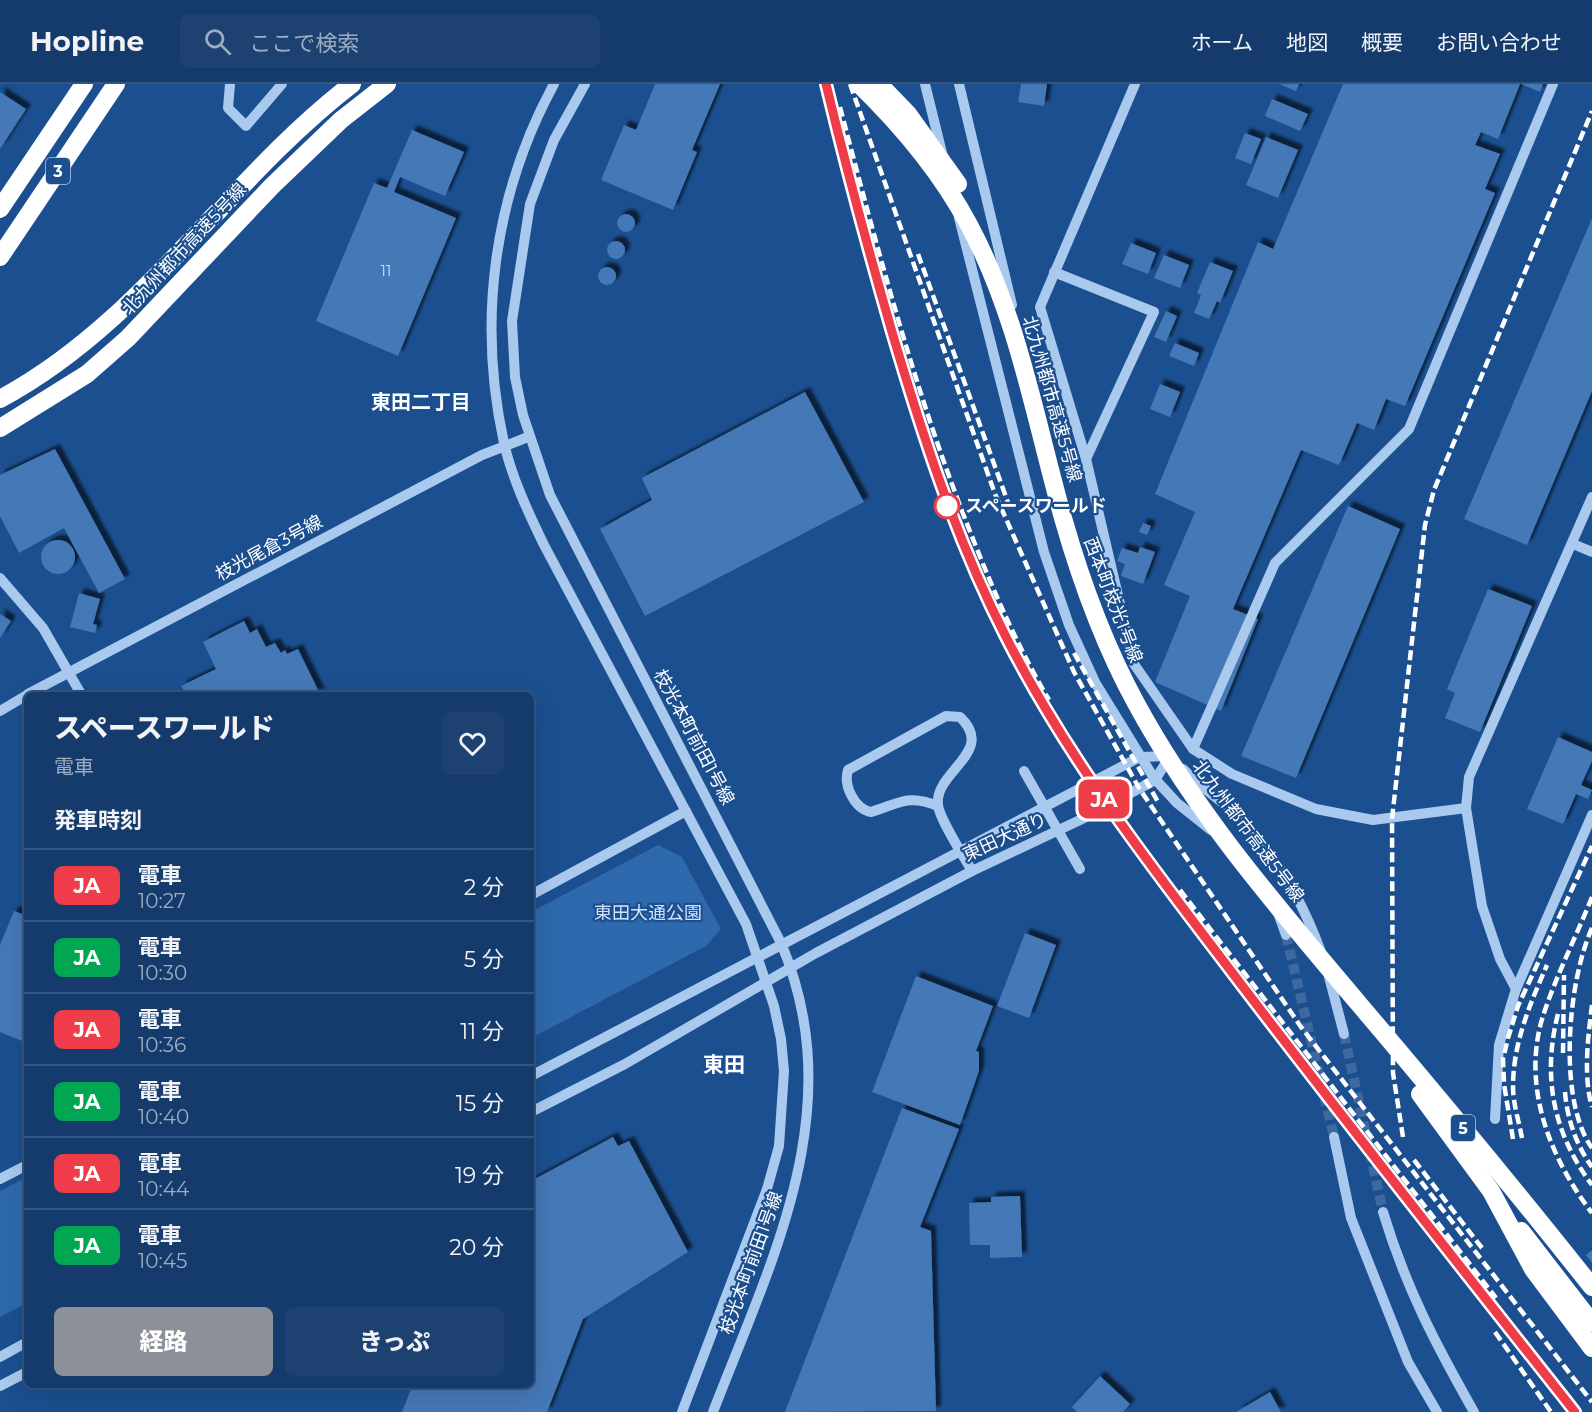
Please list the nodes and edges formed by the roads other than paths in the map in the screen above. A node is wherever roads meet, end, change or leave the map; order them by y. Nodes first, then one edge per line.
1 (84, 84) edge
2 (116, 84) edge
3 (230, 84) edge
4 (282, 84) edge
5 (340, 84) edge
6 (352, 84) edge
7 (368, 84) edge
8 (387, 84) edge
9 (554, 84) edge
10 (585, 84) edge
11 (859, 84) edge
12 (879, 84) edge
13 (925, 84) edge
14 (959, 84) edge
15 (1135, 84) edge
16 (1553, 84) edge
17 (292, 136) junction
18 (272, 186) junction
19 (0, 209) edge
20 (0, 257) edge
21 (1054, 272) junction
22 (1023, 362) junction
23 (0, 399) edge
24 (0, 428) edge
25 (528, 437) junction
26 (504, 444) junction
27 (1086, 459) junction
28 (1592, 497) edge
29 (1573, 544) junction
30 (1592, 552) edge
31 (0, 578) edge
32 (68, 671) junction
33 (33, 692) edge
34 (80, 692) edge
35 (24, 697) edge
36 (0, 711) edge
37 (1193, 749) junction
38 (1170, 756) junction
39 (1140, 757) junction
40 (1024, 771) dead end
41 (1155, 780) junction
42 (938, 806) junction
43 (1466, 808) junction
44 (686, 811) junction
45 (1592, 815) edge
46 (960, 850) junction
47 (1080, 869) dead end
48 (972, 871) junction
49 (534, 893) edge
50 (1286, 935) tunnel mouth
51 (781, 943) junction
52 (758, 957) junction
53 (791, 968) junction
54 (1331, 971) junction
55 (765, 981) junction
56 (1516, 989) junction
57 (1344, 1034) tunnel mouth
58 (534, 1074) edge
59 (534, 1110) edge
60 (1494, 1119) dead end
61 (1334, 1137) tunnel mouth
62 (24, 1166) edge
63 (0, 1179) edge
64 (1491, 1191) junction
65 (1383, 1212) tunnel mouth
66 (1592, 1287) edge
67 (1592, 1323) edge
68 (24, 1344) edge
69 (1592, 1348) edge
70 (0, 1357) edge
71 (24, 1374) edge
72 (0, 1386) edge
73 (682, 1412) edge
74 (714, 1412) edge
75 (1437, 1412) edge
76 (1473, 1412) edge

1 - 19 highway, 3
2 - 20 highway, 3
3 - 4 street
5 - 17 highway
6 - 17 highway
7 - 18 highway
8 - 18 highway, 北九州都市高速5号線
9 - 26 street, 枝光本町前田1号線
10 - 25 street, 枝光本町前田1号線
11 - 22 highway, 北九州都市高速5号線, bridge
12 - 22 highway, bridge
13 - 39 street
14 - 38 street, 西本町枝光1号線
15 - 21 street
16 - 37 street
17 - 23 highway
18 - 24 highway, 北九州都市高速5号線
21 - 27 street
21 - 27 street
22 - 54 highway, 北九州都市高速5号線, bridge
25 - 26 street, 枝光尾倉3号線
25 - 51 street, 枝光本町前田1号線
26 - 32 street, 枝光尾倉3号線
26 - 44 street, 枝光本町前田1号線
27 - 37 street
28 - 29 street
29 - 30 street
29 - 43 street
31 - 32 street
32 - 33 street, 枝光尾倉3号線
32 - 34 street
35 - 36 street, 枝光尾倉3号線
37 - 43 street
38 - 39 street, 東田大通り
38 - 41 street, 東田大通り
38 - 57 street, 西本町枝光1号線
39 - 41 street
39 - 46 street, 東田大通り
40 - 47 street, bridge
41 - 48 street, 東田大通り
41 - 50 street
42 - 42 street
42 - 46 street
43 - 56 street
44 - 49 street
44 - 52 street, 枝光本町前田1号線
45 - 56 street
46 - 48 street
46 - 51 street, 東田大通り
48 - 53 street, 東田大通り
51 - 52 street, 東田大通り
51 - 53 street, 枝光本町前田1号線
52 - 55 street, 枝光本町前田1号線
52 - 58 street, 東田大通り
53 - 55 street, 東田大通り
53 - 74 street, 枝光本町前田1号線
54 - 64 highway, bridge
54 - 66 highway, 5, bridge
55 - 59 street, 東田大通り
55 - 73 street, 枝光本町前田1号線
56 - 60 street
61 - 75 street
62 - 63 street
64 - 67 highway, bridge
64 - 69 highway, bridge
65 - 76 street
68 - 70 street
71 - 72 street

